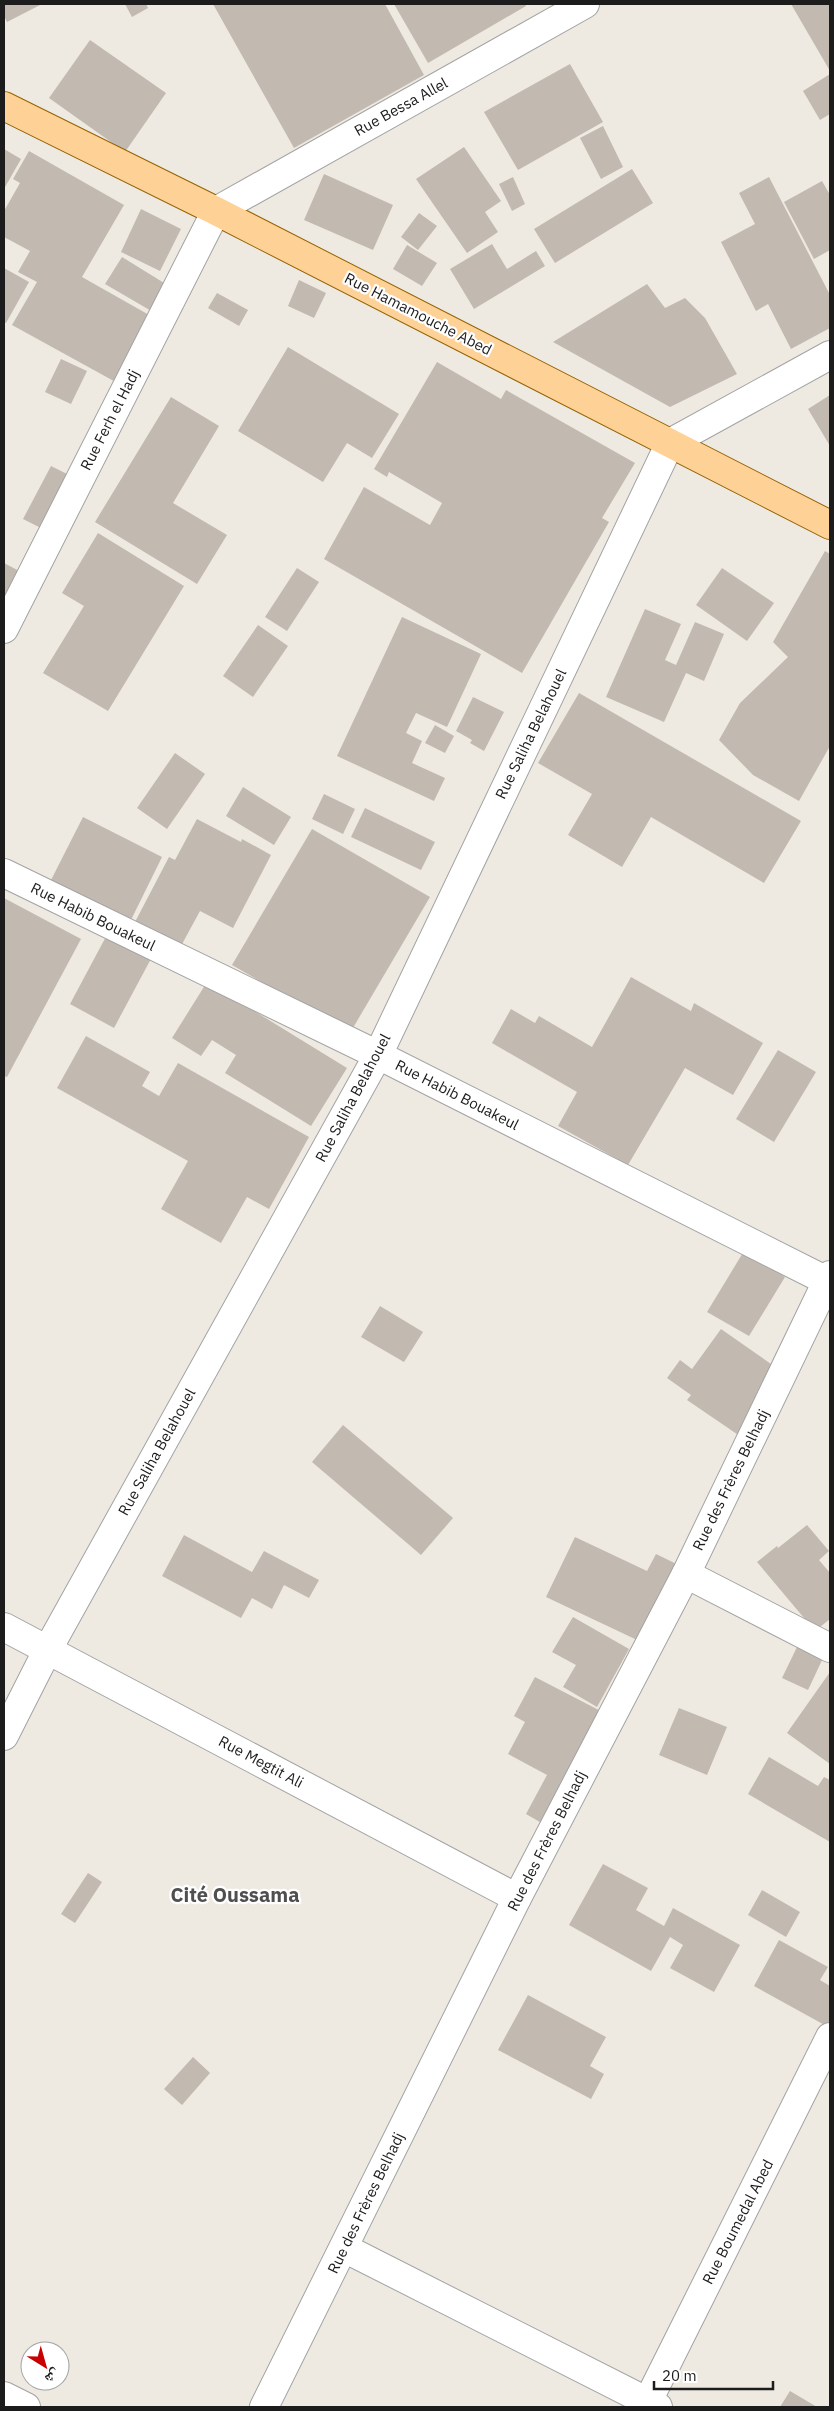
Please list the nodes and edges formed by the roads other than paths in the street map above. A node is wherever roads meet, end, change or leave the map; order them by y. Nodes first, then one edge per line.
1 (585, 4) edge
2 (4, 106) edge
3 (216, 211) junction
4 (830, 355) edge
5 (670, 443) junction
6 (830, 525) edge
7 (4, 629) edge
8 (4, 873) edge
9 (378, 1055) junction
10 (829, 1278) edge
11 (686, 1574) junction
12 (4, 1627) edge
13 (830, 1648) edge
14 (48, 1649) junction
15 (4, 1736) edge
16 (517, 1898) junction
17 (830, 2037) edge
18 (824, 2066) edge
19 (344, 2248) junction
20 (4, 2396) edge
21 (650, 2406) edge
22 (26, 2407) edge
23 (264, 2407) edge

1 - 3 street, Rue Bessa Allel
2 - 3 main road, Rue Hamamouche Abed
3 - 5 main road, Rue Hamamouche Abed
3 - 7 street, Rue Ferh el Hadj
4 - 5 street
5 - 6 main road, Rue Hamamouche Abed
5 - 9 street, Rue Saliha Belahouel
8 - 9 street, Rue Habib Bouakeul
9 - 10 street, Rue Habib Bouakeul
9 - 14 street, Rue Saliha Belahouel
10 - 11 street, Rue des Frères Belhadj
11 - 13 street
11 - 16 street, Rue des Frères Belhadj
12 - 14 street, Rue Megtit Ali
14 - 15 street, Rue Saliha Belahouel
14 - 16 street, Rue Megtit Ali
16 - 19 street, Rue des Frères Belhadj
17 - 18 street, Rue Boumedal Abed
18 - 21 street, Rue Boumedal Abed
19 - 21 street
19 - 23 street, Rue des Frères Belhadj
20 - 22 street

